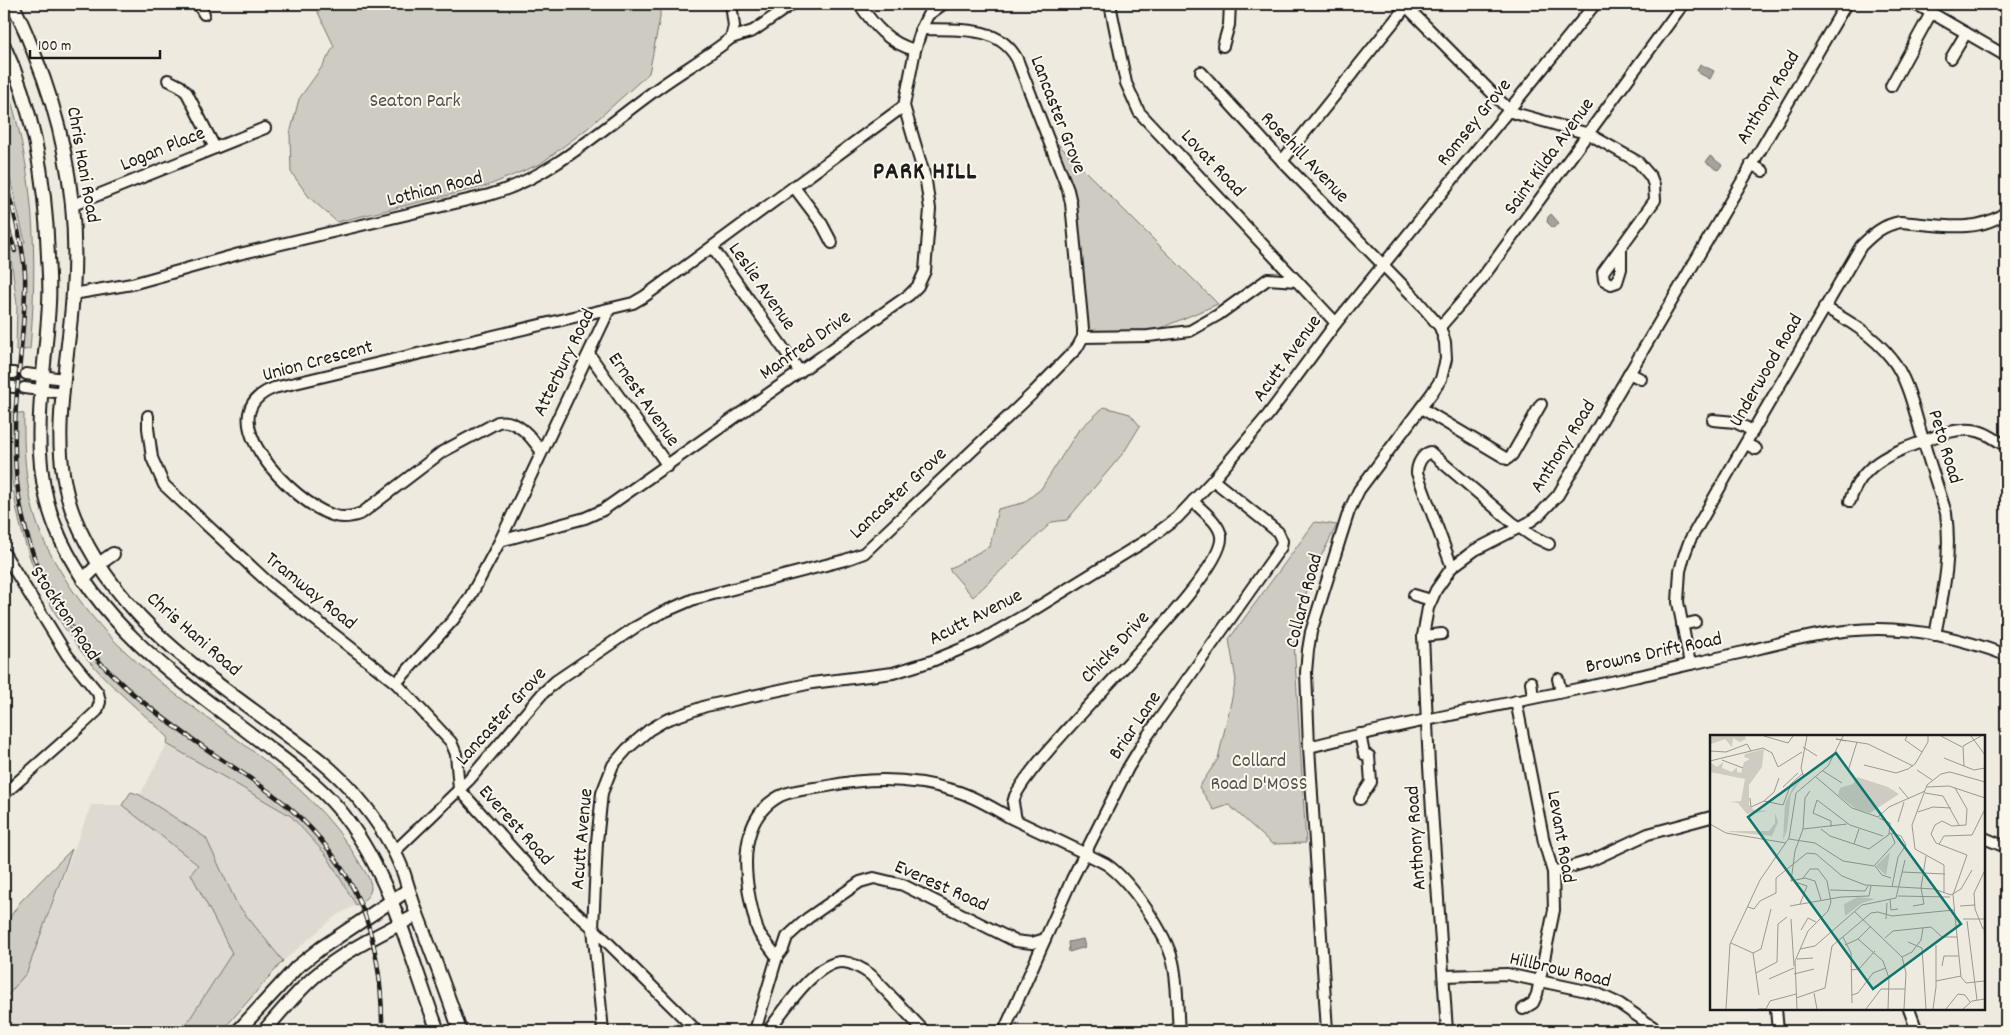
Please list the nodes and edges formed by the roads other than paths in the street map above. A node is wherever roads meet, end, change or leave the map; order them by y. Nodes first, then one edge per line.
1 (12, 4) edge
2 (198, 4) edge
3 (731, 4) edge
4 (792, 4) edge
5 (859, 4) edge
6 (943, 4) edge
7 (1110, 4) edge
8 (1230, 4) edge
9 (1406, 4) edge
10 (1595, 4) edge
11 (1683, 4) edge
12 (1846, 4) edge
13 (1916, 4) edge
14 (1932, 13) junction
15 (204, 14) dead end
16 (922, 29) junction
17 (1966, 33) junction
18 (731, 38) junction
19 (4, 46) edge
20 (1223, 46) dead end
21 (915, 50) junction
22 (2006, 56) edge
23 (1951, 58) dead end
24 (1201, 72) dead end
25 (168, 80) dead end
26 (1891, 86) dead end
27 (904, 106) junction
28 (1508, 110) junction
29 (265, 128) dead end
30 (1589, 134) junction
31 (215, 148) junction
32 (1282, 162) junction
33 (1751, 164) junction
34 (1763, 171) dead end
35 (794, 187) junction
36 (73, 205) junction
37 (2006, 212) edge
38 (832, 243) dead end
39 (712, 247) junction
40 (1621, 249) dead end
41 (1383, 265) junction
42 (1297, 281) junction
43 (73, 294) junction
44 (1824, 307) junction
45 (609, 310) junction
46 (1336, 323) junction
47 (1440, 327) junction
48 (1083, 337) junction
49 (589, 354) junction
50 (800, 372) junction
51 (1629, 373) junction
52 (26, 374) dead end
53 (42, 376) junction
54 (64, 379) junction
55 (1641, 379) dead end
56 (14, 387) edge
57 (40, 390) junction
58 (63, 393) junction
59 (1541, 404) dead end
60 (1421, 408) junction
61 (148, 416) dead end
62 (1713, 420) dead end
63 (1753, 431) junction
64 (1923, 441) junction
65 (1746, 444) junction
66 (2006, 446) edge
67 (1756, 449) dead end
68 (542, 451) junction
69 (668, 466) junction
70 (1213, 480) junction
71 (1850, 500) dead end
72 (1193, 501) junction
73 (1519, 528) junction
74 (500, 541) junction
75 (1549, 544) dead end
76 (4, 553) edge
77 (113, 554) dead end
78 (99, 564) junction
79 (1452, 567) junction
80 (83, 580) junction
81 (1414, 595) dead end
82 (1431, 600) junction
83 (1695, 622) dead end
84 (1682, 625) junction
85 (1442, 634) dead end
86 (1935, 635) junction
87 (1423, 636) junction
88 (2006, 655) edge
89 (1690, 664) junction
90 (1558, 679) dead end
91 (1531, 682) dead end
92 (396, 683) junction
93 (1561, 692) junction
94 (1533, 697) junction
95 (1516, 701) junction
96 (242, 702) junction
97 (215, 707) junction
98 (1428, 719) junction
99 (1360, 734) junction
100 (1309, 747) junction
101 (459, 789) junction
102 (4, 794) edge
103 (1360, 799) dead end
104 (1710, 817) edge
105 (1016, 820) junction
106 (1985, 838) edge
107 (2006, 847) edge
108 (394, 852) junction
109 (1084, 854) junction
110 (1553, 872) junction
111 (408, 890) junction
112 (391, 900) junction
113 (417, 915) junction
114 (399, 924) junction
115 (593, 928) junction
116 (1045, 938) junction
117 (777, 957) junction
118 (1445, 976) junction
119 (1540, 980) junction
120 (1523, 1009) dead end
121 (1776, 1010) edge
122 (1909, 1010) edge
123 (238, 1031) edge
124 (264, 1031) edge
125 (438, 1031) edge
126 (460, 1031) edge
127 (603, 1031) edge
128 (697, 1031) edge
129 (755, 1031) edge
130 (768, 1031) edge
131 (924, 1031) edge
132 (1004, 1031) edge
133 (1178, 1031) edge
134 (1327, 1031) edge
135 (1447, 1031) edge
136 (1659, 1031) edge
137 (1778, 1031) edge
138 (1917, 1031) edge

1 - 36 main road, Chris Hani Road
2 - 15 street
3 - 18 street
4 - 18 street
5 - 21 street
6 - 16 street
7 - 42 street, Lovat Road
8 - 20 street
9 - 28 street
9 - 32 street
10 - 28 street, Romsey Grove
11 - 30 street, Saint Kilda Avenue
12 - 33 street, Anthony Road
13 - 14 street
14 - 17 street
14 - 26 street
16 - 21 street
16 - 48 street, Lancaster Grove
17 - 22 street
17 - 23 street
18 - 43 street, Lothian Road
19 - 53 main road, Chris Hani Road
21 - 27 street
24 - 32 street, Rosehill Avenue
25 - 31 street
27 - 35 street, Atterbury Road
27 - 50 street, Manfred Drive
28 - 30 street
28 - 41 street, Romsey Grove
29 - 31 street, Logan Place
30 - 40 street
30 - 47 street, Saint Kilda Avenue
31 - 36 street, Logan Place
32 - 41 street, Rosehill Avenue
33 - 34 street
33 - 51 street, Anthony Road
35 - 38 street
35 - 39 street, Atterbury Road
36 - 43 main road, Chris Hani Road
37 - 44 street, Underwood Road
39 - 45 street, Atterbury Road
39 - 50 street, Leslie Avenue
41 - 46 street, Acutt Avenue
41 - 47 street, Collard Road
42 - 46 street, Lovat Road
42 - 48 street
43 - 54 main road, Chris Hani Road
44 - 63 street, Underwood Road
44 - 64 street, Peto Road
45 - 49 street, Atterbury Road
45 - 68 street, Union Crescent
46 - 70 street, Acutt Avenue
47 - 60 street, Collard Road
48 - 101 street, Lancaster Grove
49 - 68 street, Atterbury Road
49 - 69 street, Ernest Avenue
50 - 69 street, Manfred Drive
51 - 55 street
51 - 73 street, Anthony Road
52 - 53 street
53 - 54 street
53 - 57 main road, Chris Hani Road
54 - 58 main road, Chris Hani Road
56 - 57 street
57 - 58 street
57 - 80 main road, Chris Hani Road
58 - 78 main road, Chris Hani Road
59 - 60 street
60 - 100 street, Collard Road
61 - 92 street, Tramway Road
62 - 63 street
63 - 65 street, Underwood Road
64 - 66 street
64 - 71 street
64 - 86 street, Peto Road
65 - 67 street
65 - 84 street, Underwood Road
68 - 74 street, Atterbury Road
69 - 74 street, Manfred Drive
70 - 72 street, Acutt Avenue
70 - 109 street, Briar Lane
72 - 105 street, Chicks Drive
72 - 115 street, Acutt Avenue
73 - 75 street
73 - 79 street, Anthony Road
73 - 79 street
74 - 92 street, Atterbury Road
76 - 102 street, Stockton Road
77 - 78 main road
78 - 80 main road
78 - 96 main road, Chris Hani Road
79 - 82 street, Anthony Road
80 - 97 main road, Chris Hani Road
81 - 82 street
82 - 87 street, Anthony Road
83 - 84 street
84 - 89 street, Underwood Road
85 - 87 street
86 - 88 street, Browns Drift Road
86 - 89 street, Browns Drift Road
87 - 98 street, Anthony Road
89 - 93 street, Browns Drift Road
90 - 93 street
91 - 94 street
92 - 101 street, Tramway Road
93 - 94 street, Browns Drift Road
94 - 95 street, Browns Drift Road
95 - 98 street, Browns Drift Road
95 - 110 street, Levant Road
96 - 97 main road
96 - 108 main road, Chris Hani Road
97 - 112 main road, Chris Hani Road
98 - 99 street, Browns Drift Road
98 - 118 street, Anthony Road
99 - 100 street, Browns Drift Road
99 - 103 street
100 - 134 street, Collard Road
101 - 108 street, Lancaster Grove
101 - 115 street, Everest Road
104 - 110 street
105 - 109 street
105 - 117 street
106 - 107 street
108 - 111 main road, Chris Hani Road
109 - 116 street, Briar Lane
109 - 133 street
110 - 119 street, Levant Road
111 - 112 main road
111 - 113 main road, Chris Hani Road
112 - 114 main road, Chris Hani Road
112 - 123 main road
113 - 114 main road
113 - 126 main road, Chris Hani Road
114 - 124 main road
114 - 125 main road, Chris Hani Road
115 - 127 street, Acutt Avenue
115 - 128 street, Everest Road
116 - 117 street, Everest Road
116 - 132 street, Briar Lane
117 - 129 street, Everest Road
118 - 119 street, Hillbrow Road
118 - 135 street, Anthony Road
119 - 120 street, Levant Road
119 - 136 street, Hillbrow Road
121 - 137 street
122 - 138 street
130 - 131 street

